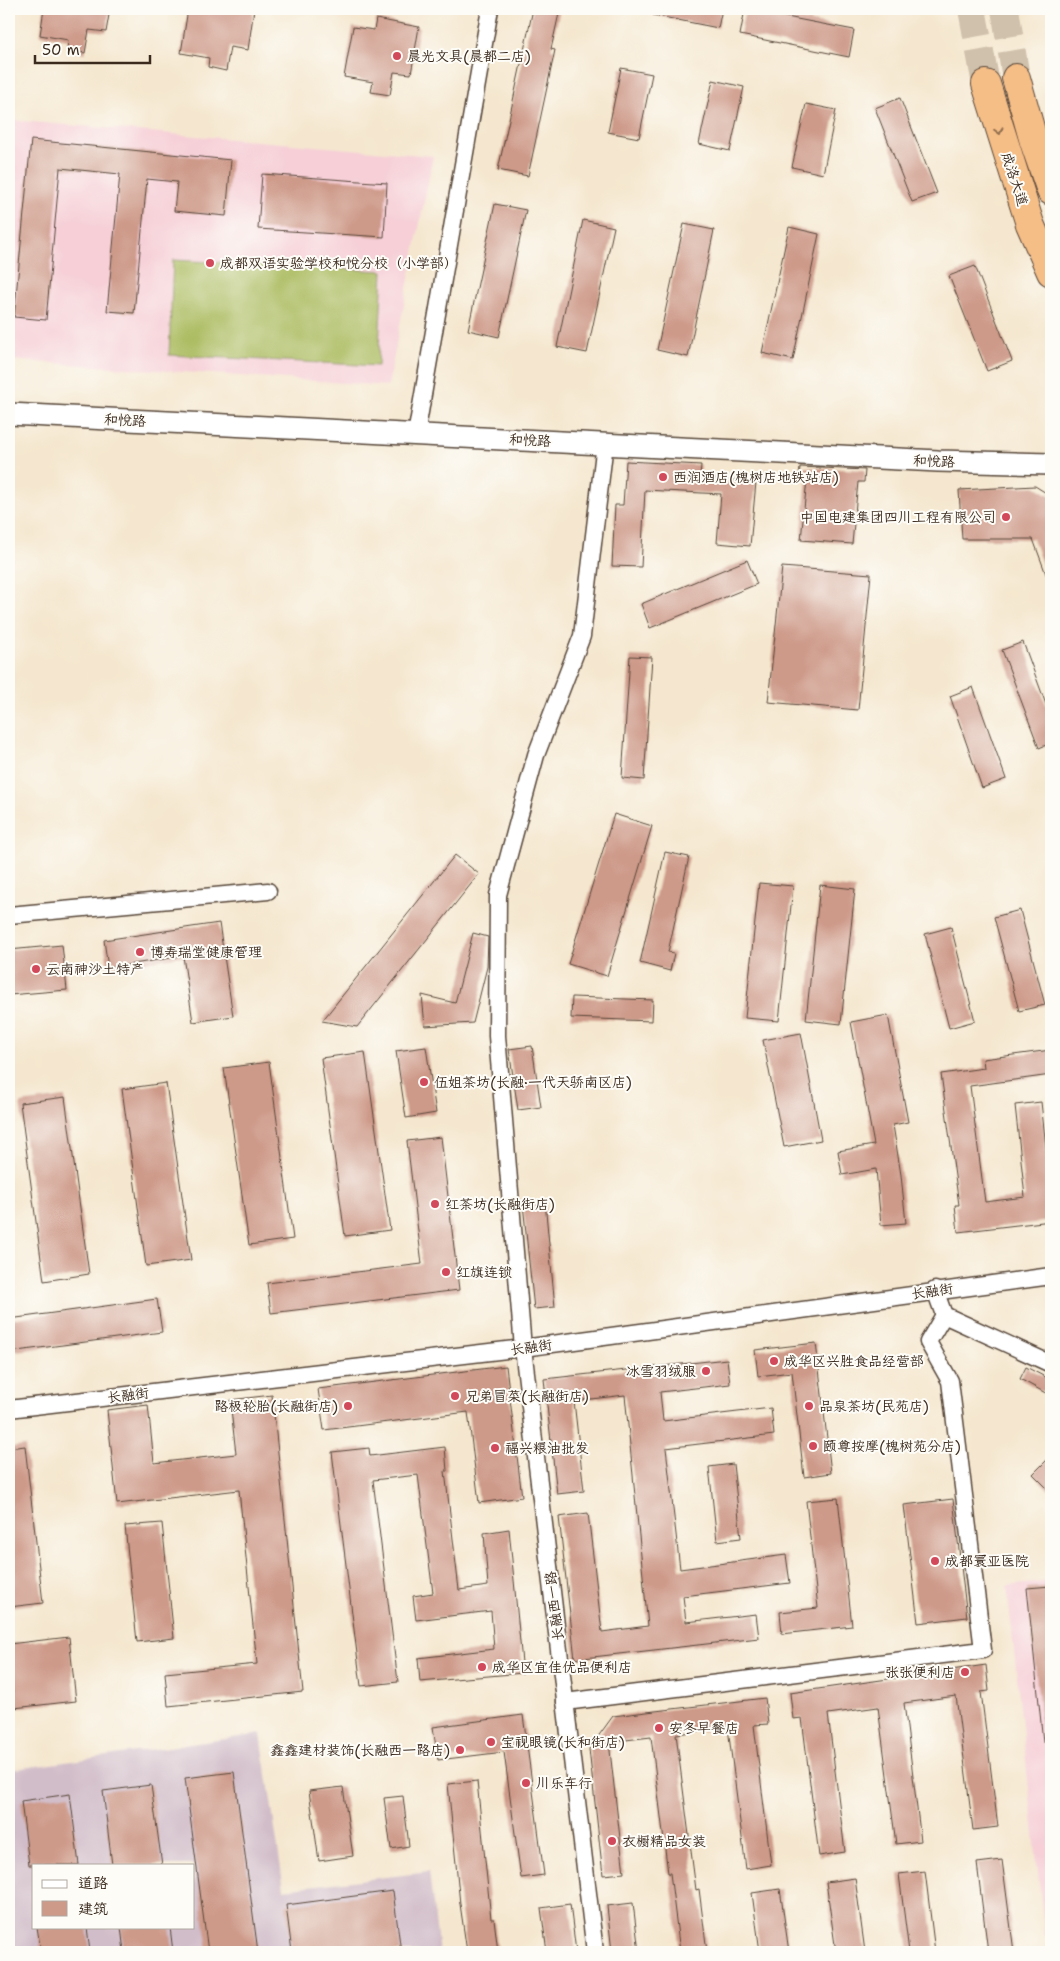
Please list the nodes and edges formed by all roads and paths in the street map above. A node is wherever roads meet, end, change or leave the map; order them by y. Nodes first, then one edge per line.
1 (490, 9) edge
2 (1016, 78) tunnel mouth
3 (986, 84) tunnel mouth
4 (1051, 191) edge
5 (1051, 272) edge
6 (9, 414) edge
7 (416, 434) junction
8 (605, 444) junction
9 (1051, 464) edge
10 (268, 891) dead end
11 (9, 915) edge
12 (1051, 1276) edge
13 (935, 1290) junction
14 (944, 1316) junction
15 (523, 1348) junction
16 (1051, 1364) edge
17 (9, 1409) edge
18 (565, 1702) junction
19 (595, 1952) edge

1 - 7 street
2 - 4 highway
3 -> 5 highway, 成洛大道
6 - 7 street, 和悦路
7 - 8 street, 和悦路
8 - 9 street, 和悦路
8 - 15 street, 长融西一路
10 - 11 street
12 - 13 street, 长融街
13 - 14 street
13 - 15 street, 长融街
14 - 16 street
14 - 18 street
15 - 17 street, 长融街
15 - 18 street, 长融西一路
18 - 19 street, 长融西一路

